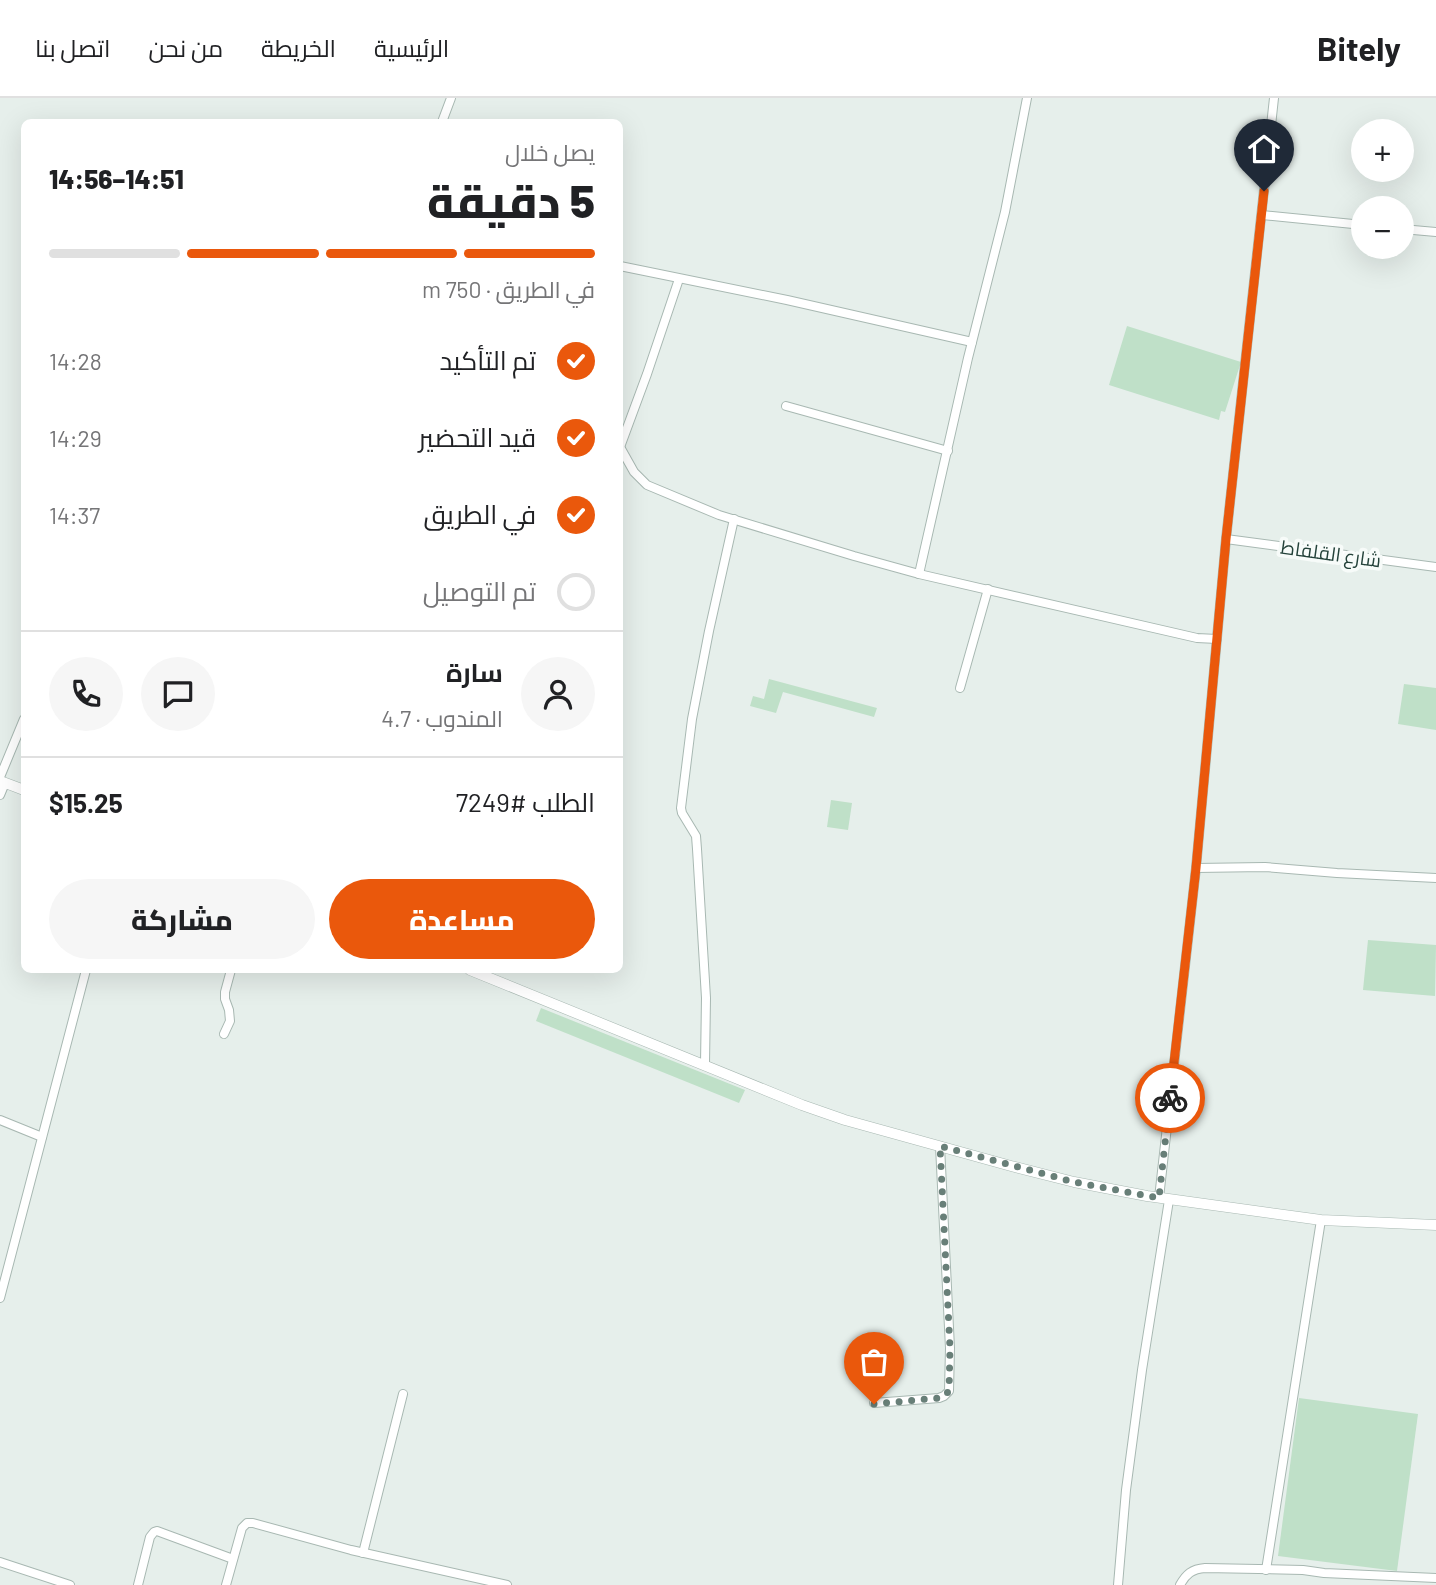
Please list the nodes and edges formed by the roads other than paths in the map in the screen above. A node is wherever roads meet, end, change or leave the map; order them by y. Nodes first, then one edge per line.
1 (452, 98) edge
2 (1027, 98) edge
3 (1275, 98) edge
4 (443, 119) edge
5 (1262, 215) junction
6 (1351, 224) edge
7 (1414, 230) edge
8 (1436, 232) edge
9 (623, 268) edge
10 (680, 279) junction
11 (972, 342) junction
12 (786, 406) dead end
13 (623, 439) edge
14 (948, 451) junction
15 (623, 452) edge
16 (734, 519) junction
17 (1226, 539) junction
18 (1436, 567) edge
19 (919, 574) junction
20 (988, 589) junction
21 (1217, 639) junction
22 (960, 688) dead end
23 (21, 727) edge
24 (2, 780) edge
25 (21, 789) edge
26 (0, 794) edge
27 (1196, 868) junction
28 (1436, 878) edge
29 (85, 973) edge
30 (230, 973) edge
31 (478, 973) edge
32 (224, 1034) dead end
33 (705, 1064) junction
34 (0, 1120) edge
35 (42, 1138) junction
36 (940, 1146) junction
37 (1164, 1199) junction
38 (1321, 1220) junction
39 (1436, 1225) edge
40 (0, 1298) edge
41 (403, 1394) dead end
42 (874, 1404) dead end
43 (363, 1553) junction
44 (233, 1559) junction
45 (0, 1562) edge
46 (1266, 1570) junction
47 (1436, 1578) edge
48 (485, 1582) edge
49 (70, 1585) edge
50 (138, 1585) edge
51 (226, 1585) edge
52 (507, 1585) edge
53 (1118, 1585) edge
54 (1180, 1585) edge

1 - 4 street
2 - 11 street
3 - 5 street
5 - 6 street
5 - 17 street
7 - 8 street
9 - 10 street
10 - 11 street
10 - 13 street
11 - 14 street
12 - 14 street
14 - 19 street
15 - 16 street
16 - 19 street
16 - 33 street
17 - 18 street, شارع القلفاط
17 - 21 street
19 - 20 street
20 - 21 street
20 - 22 street
21 - 27 street
23 - 24 street
24 - 25 street
24 - 26 street
27 - 28 street
27 - 37 street
29 - 35 street
30 - 32 street
31 - 33 street
33 - 36 street
34 - 35 street
35 - 40 street
36 - 37 street
36 - 42 street
37 - 38 street
37 - 53 street
38 - 39 street
38 - 46 street
41 - 43 street
43 - 44 street
43 - 48 street
44 - 50 street
44 - 51 street
45 - 49 street
46 - 47 street
46 - 54 street
48 - 52 street

